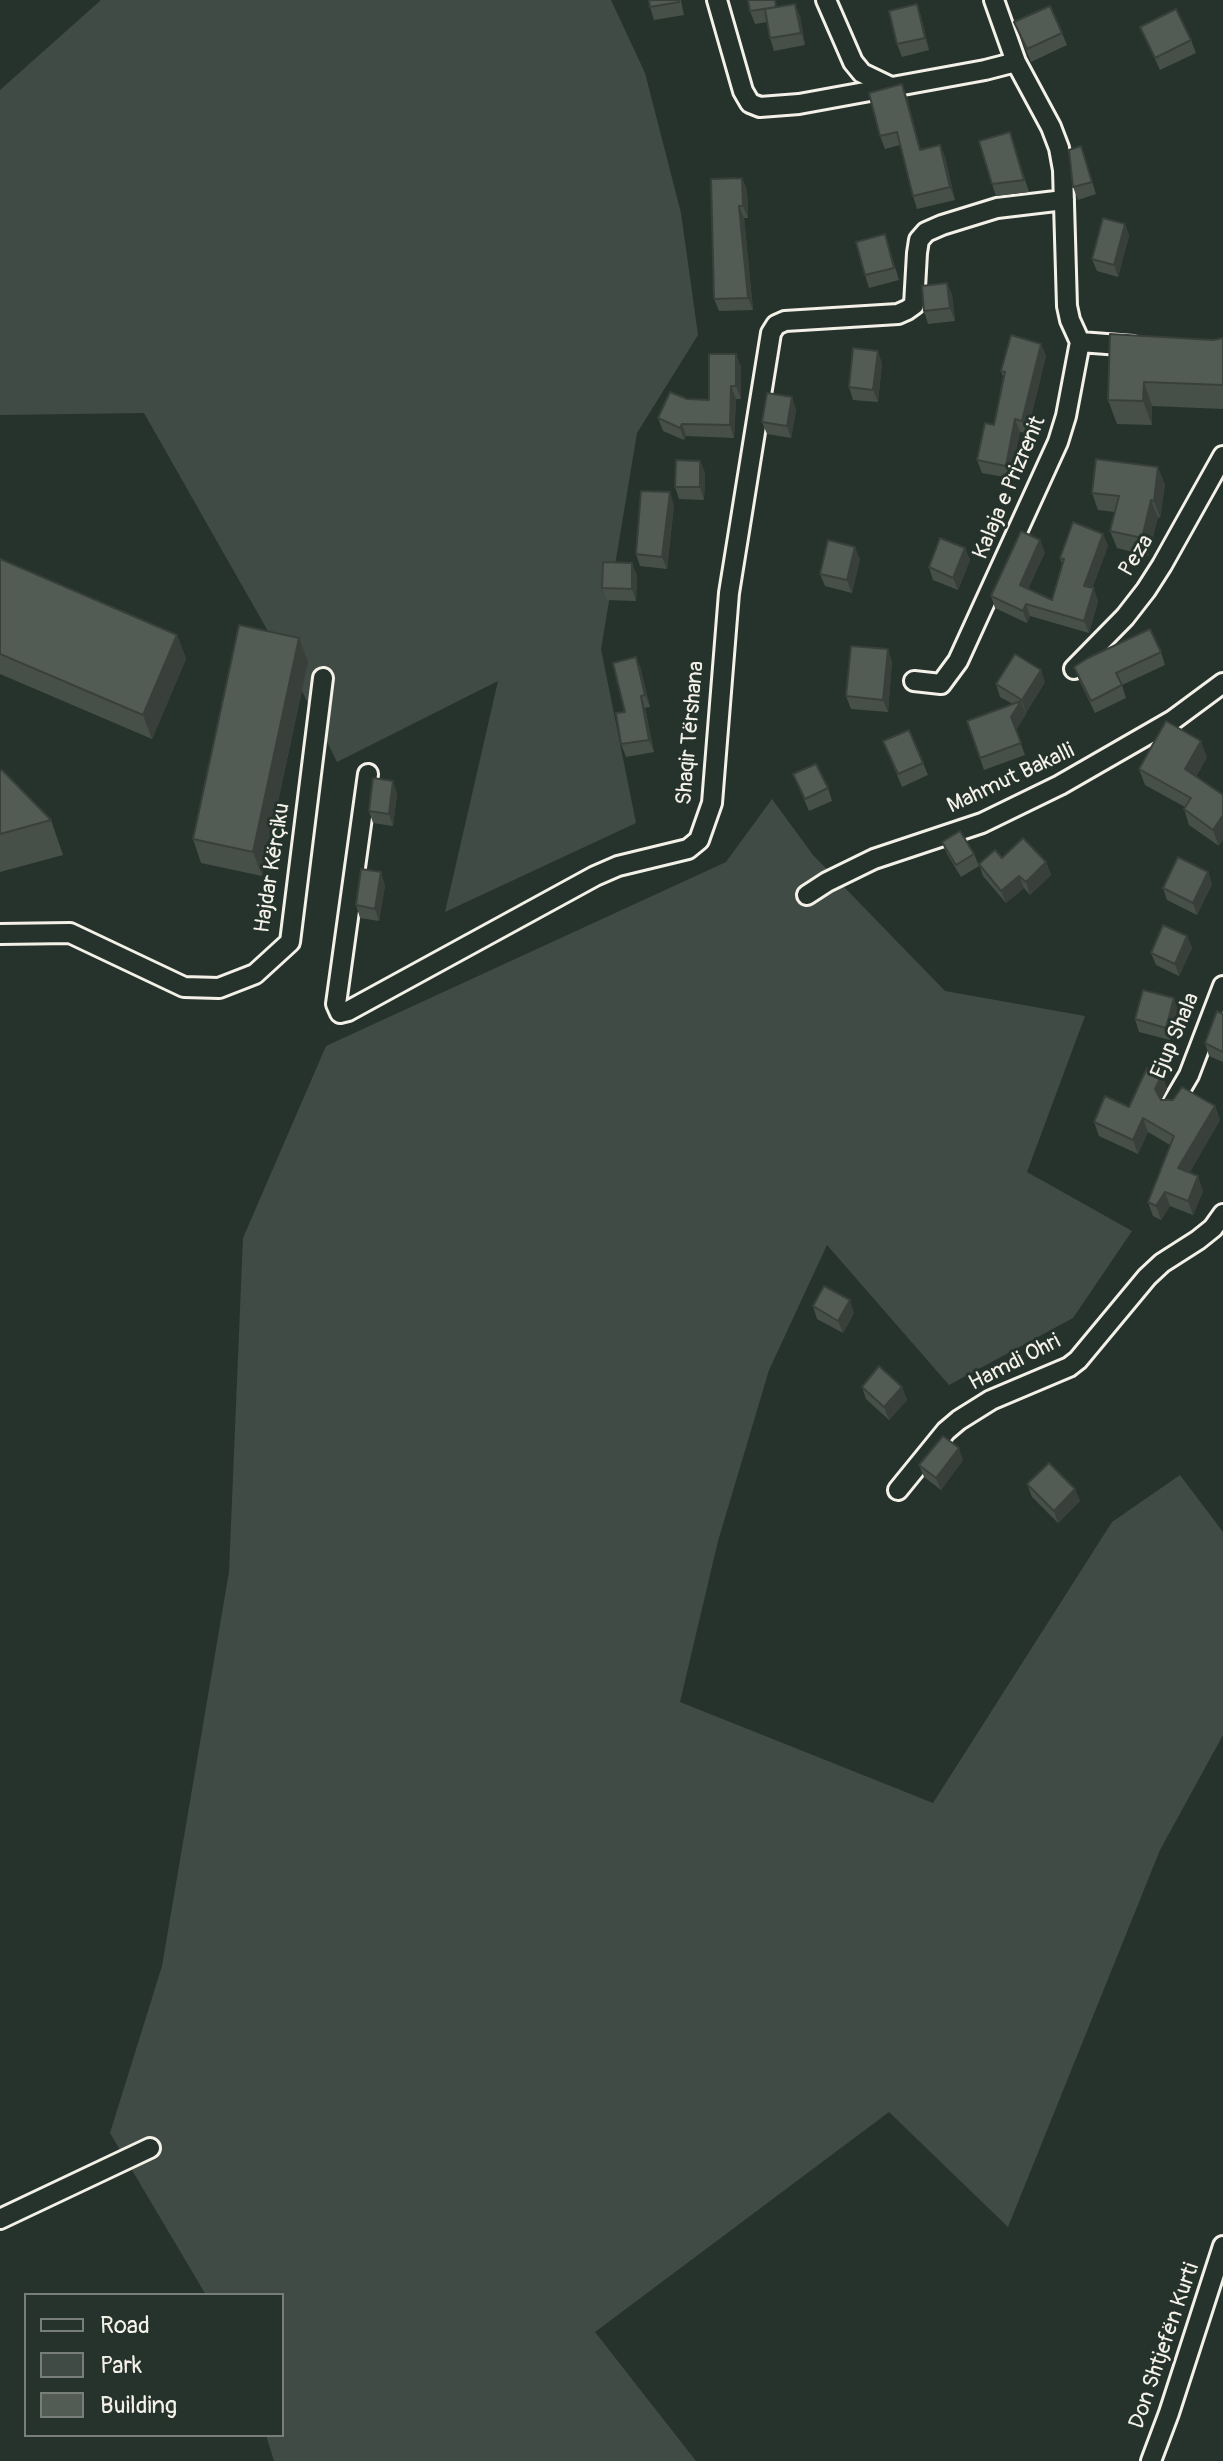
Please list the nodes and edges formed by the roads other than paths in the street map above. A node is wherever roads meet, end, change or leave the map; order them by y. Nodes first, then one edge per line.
1 (717, 0) edge
2 (826, 0) edge
3 (998, 1) edge
4 (1016, 62) junction
5 (889, 86) junction
6 (1064, 200) junction
7 (1080, 342) junction
8 (1144, 347) edge
9 (1223, 456) edge
10 (1074, 669) edge
11 (323, 678) dead end
12 (914, 681) dead end
13 (1223, 683) edge
14 (368, 774) dead end
15 (807, 895) dead end
16 (0, 934) edge
17 (1223, 986) edge
18 (1172, 1104) edge
19 (1223, 1214) edge
20 (898, 1490) dead end
21 (150, 2148) dead end
22 (0, 2219) edge
23 (1223, 2246) edge
24 (1151, 2461) edge

1 - 5 street
2 - 5 street
3 - 4 street, Kalaja e Prizrenit
4 - 5 street
4 - 6 street, Kalaja e Prizrenit
6 - 7 street, Kalaja e Prizrenit
6 - 14 street, Shaqir Tërshana
7 - 8 street
7 - 12 street, Kalaja e Prizrenit
9 - 10 street, Peza
11 - 16 street, Hajdar Kërçiku
13 - 15 street, Mahmut Bakalli
17 - 18 street, Ejup Shala
19 - 20 street, Hamdi Ohri
21 - 22 street
23 - 24 street, Don Shtjefën Kurti

